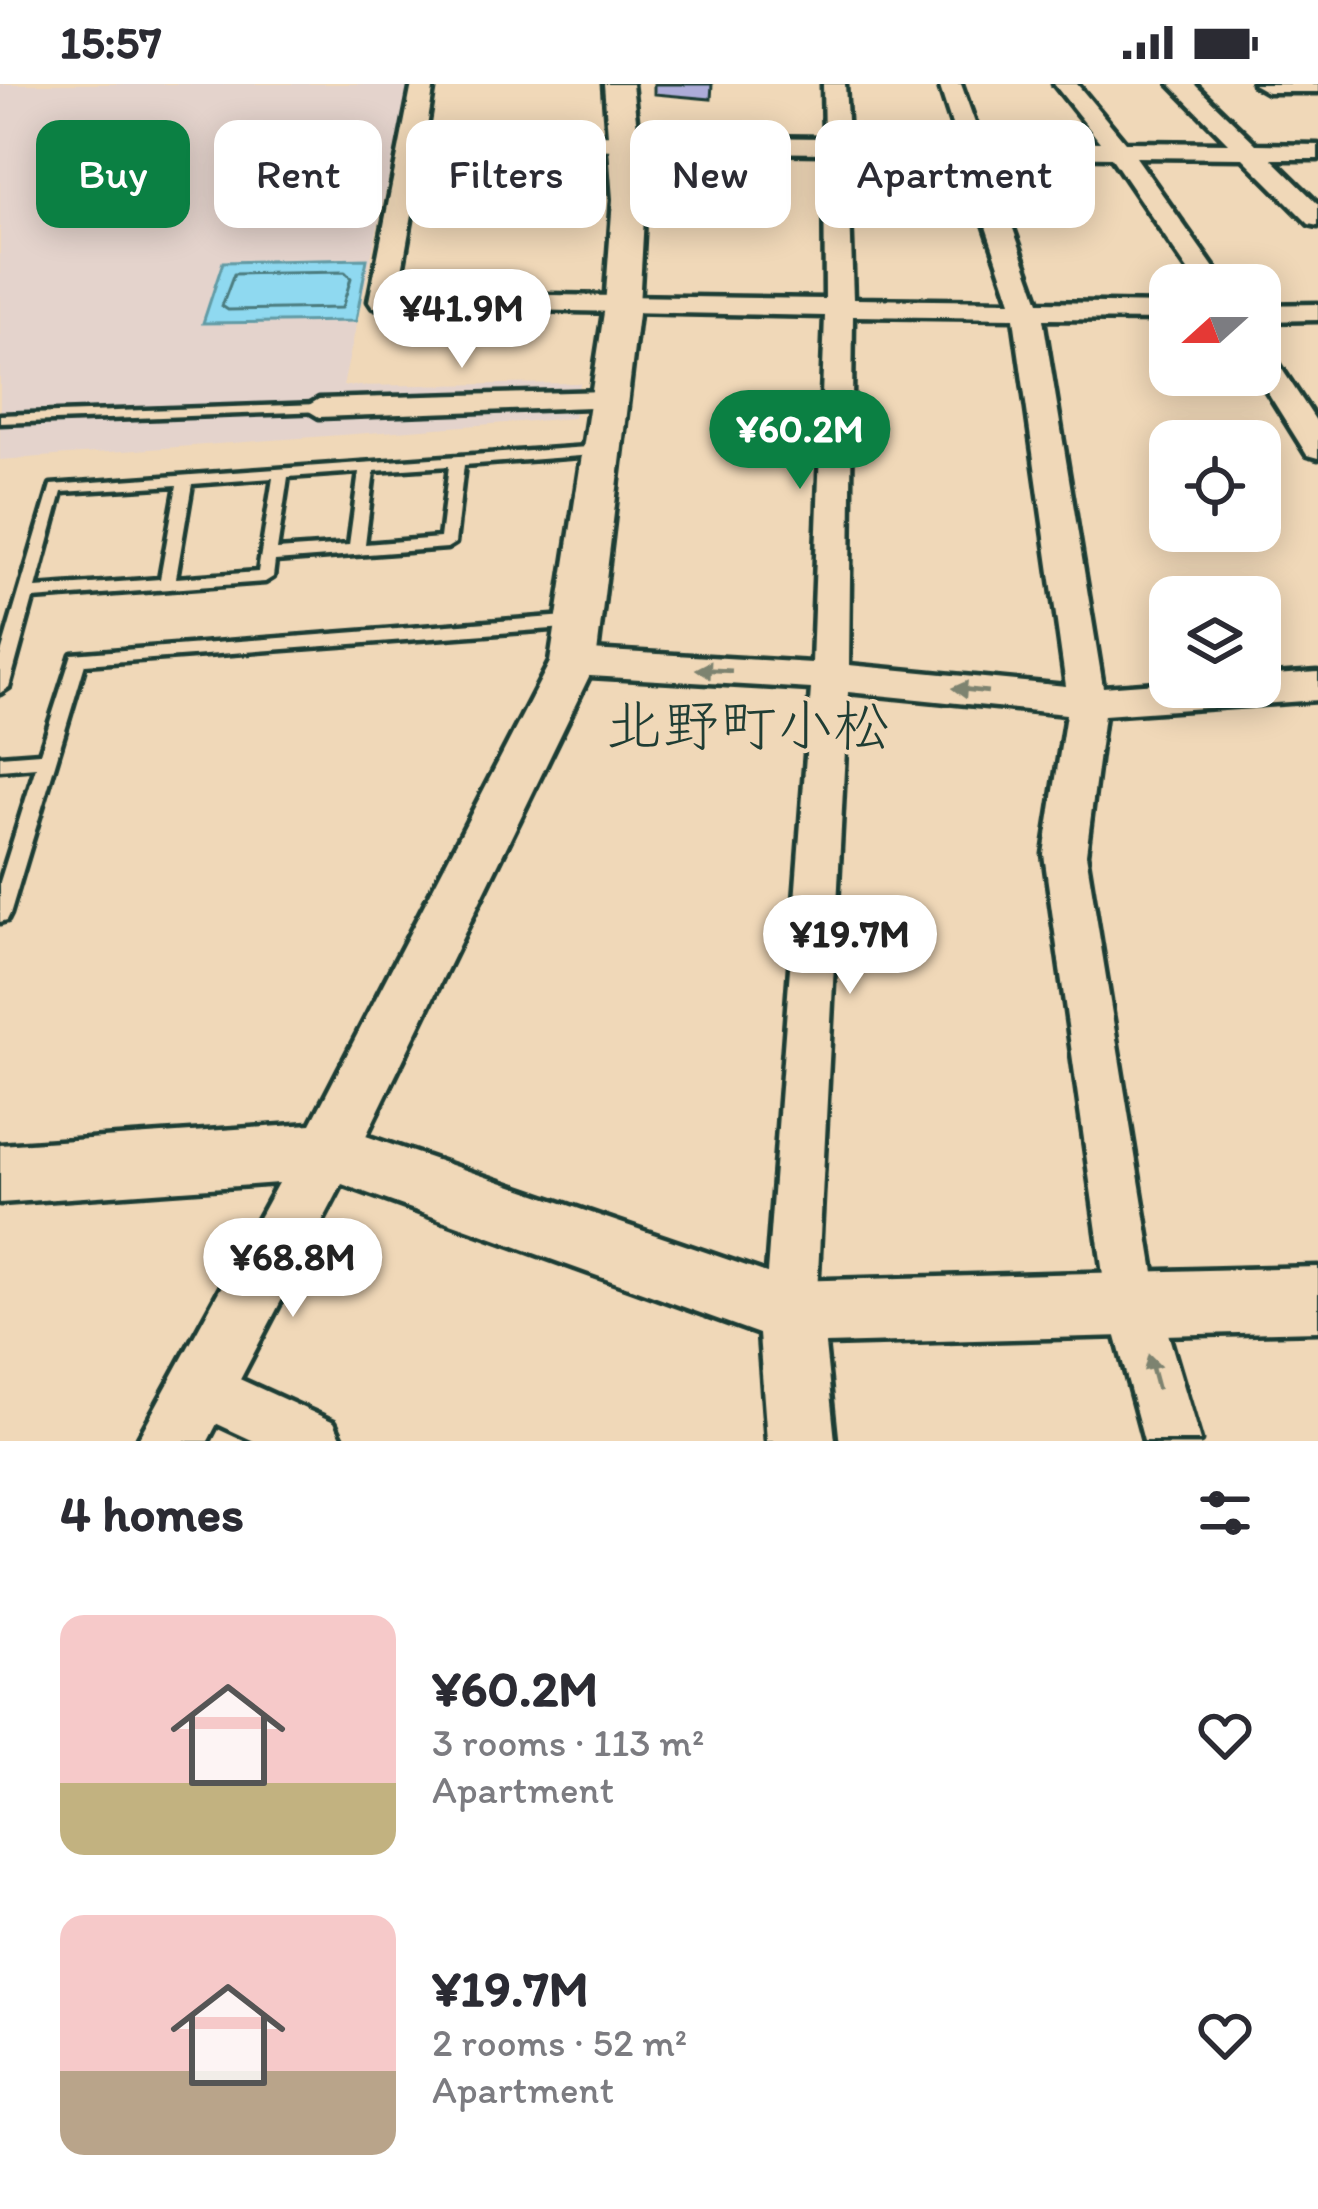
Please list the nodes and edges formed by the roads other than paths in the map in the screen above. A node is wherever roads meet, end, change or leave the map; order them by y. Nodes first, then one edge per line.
1 (423, 84) edge
2 (618, 84) edge
3 (834, 84) edge
4 (950, 84) edge
5 (1066, 84) edge
6 (1181, 84) edge
7 (1267, 84) edge
8 (1318, 85) edge
9 (418, 120) edge
10 (836, 120) edge
11 (963, 120) edge
12 (606, 145) edge
13 (625, 145) junction
14 (815, 148) edge
15 (1095, 150) edge
16 (1119, 150) junction
17 (1252, 151) junction
18 (1318, 152) edge
19 (406, 185) edge
20 (1318, 218) edge
21 (837, 228) edge
22 (1000, 228) edge
23 (1198, 264) edge
24 (622, 305) junction
25 (1027, 308) junction
26 (838, 309) junction
27 (1149, 311) edge
28 (1318, 313) edge
29 (1281, 314) edge
30 (1281, 390) edge
31 (608, 400) junction
32 (319, 408) joint
33 (0, 419) edge
34 (1318, 448) edge
35 (601, 451) junction
36 (457, 461) junction
37 (367, 467) junction
38 (281, 472) junction
39 (185, 479) junction
40 (356, 550) junction
41 (268, 556) junction
42 (167, 584) junction
43 (26, 594) junction
44 (576, 641) junction
45 (830, 676) junction
46 (0, 687) edge
47 (1317, 687) edge
48 (1087, 702) junction
49 (47, 759) junction
50 (0, 763) edge
51 (0, 914) edge
52 (328, 1151) junction
53 (0, 1174) edge
54 (1318, 1299) edge
55 (1133, 1304) junction
56 (790, 1313) junction
57 (186, 1414) edge
58 (315, 1441) edge
59 (801, 1441) edge
60 (1172, 1441) edge

1 - 9 street
2 - 13 street
3 - 10 street
4 - 11 street
5 - 16 street
6 - 17 street
7 - 8 street
12 - 13 street
13 - 14 street
13 - 24 street
15 - 16 street
16 - 17 street
16 - 23 street
17 - 18 street
17 - 20 street
19 - 24 street
21 - 26 street
22 - 25 street
24 - 26 street
24 - 31 street
25 - 26 street
25 - 27 street
25 - 48 street
26 - 45 street
28 - 29 street
30 - 34 street
31 - 32 street
31 - 35 street
32 - 33 lane
35 - 36 lane
35 - 44 street
36 - 37 lane
36 - 40 lane
37 - 38 lane
37 - 40 lane
38 - 39 lane
38 - 41 lane
39 - 42 lane
39 - 43 lane
40 - 41 lane
41 - 42 lane
42 - 43 lane
43 - 46 lane
45 -> 44 street
44 - 49 lane
44 - 52 street
48 -> 45 street
45 - 56 street
47 - 48 street
48 - 55 street
49 - 50 lane
49 - 51 lane
52 - 53 street
52 - 56 street
52 - 57 street
54 - 55 street
55 - 56 street
60 -> 55 street
56 - 59 street
57 - 58 street

